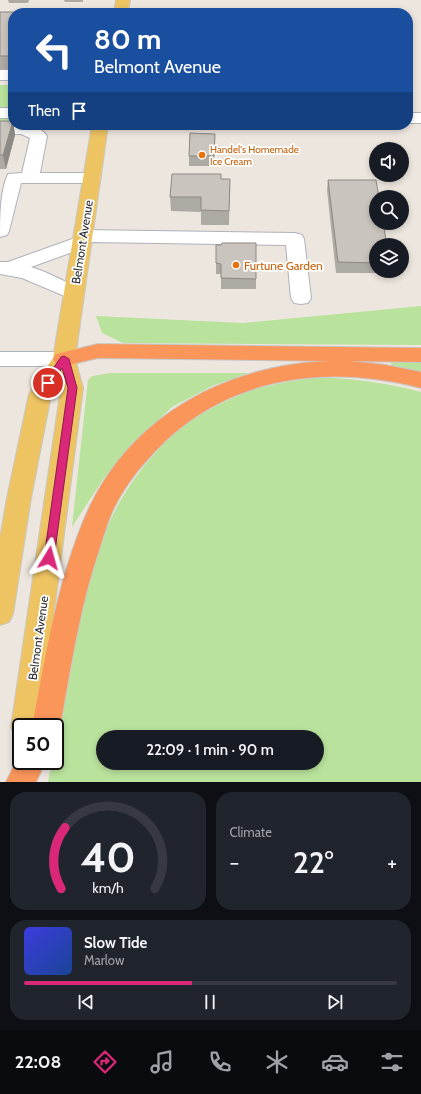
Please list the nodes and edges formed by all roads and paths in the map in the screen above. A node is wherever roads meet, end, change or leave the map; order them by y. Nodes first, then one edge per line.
1 (26, 130) edge
2 (99, 130) edge
3 (15, 178) edge
4 (92, 178) junction
5 (0, 231) edge
6 (83, 239) junction
7 (6, 268) edge
8 (74, 294) junction
9 (301, 298) dead end
10 (421, 355) edge
11 (0, 359) edge
12 (64, 359) junction
13 (327, 367) junction
14 (421, 380) edge
15 (0, 614) edge
16 (26, 718) edge
17 (48, 718) edge
18 (20, 770) edge
19 (26, 770) edge
20 (19, 782) edge

1 - 3 lane
2 - 4 main road, Belmont Avenue
3 - 4 lane
3 - 5 lane
4 - 6 main road, Belmont Avenue
6 - 7 lane
6 - 8 main road, Belmont Avenue
6 - 9 lane
7 - 8 lane
8 - 12 main road, Belmont Avenue
10 - 12 highway
11 - 12 lane
12 - 13 highway
12 - 15 main road, Belmont Avenue
12 - 16 main road, Belmont Avenue
13 - 14 highway
13 - 17 highway
18 - 20 main road
19 - 20 highway

